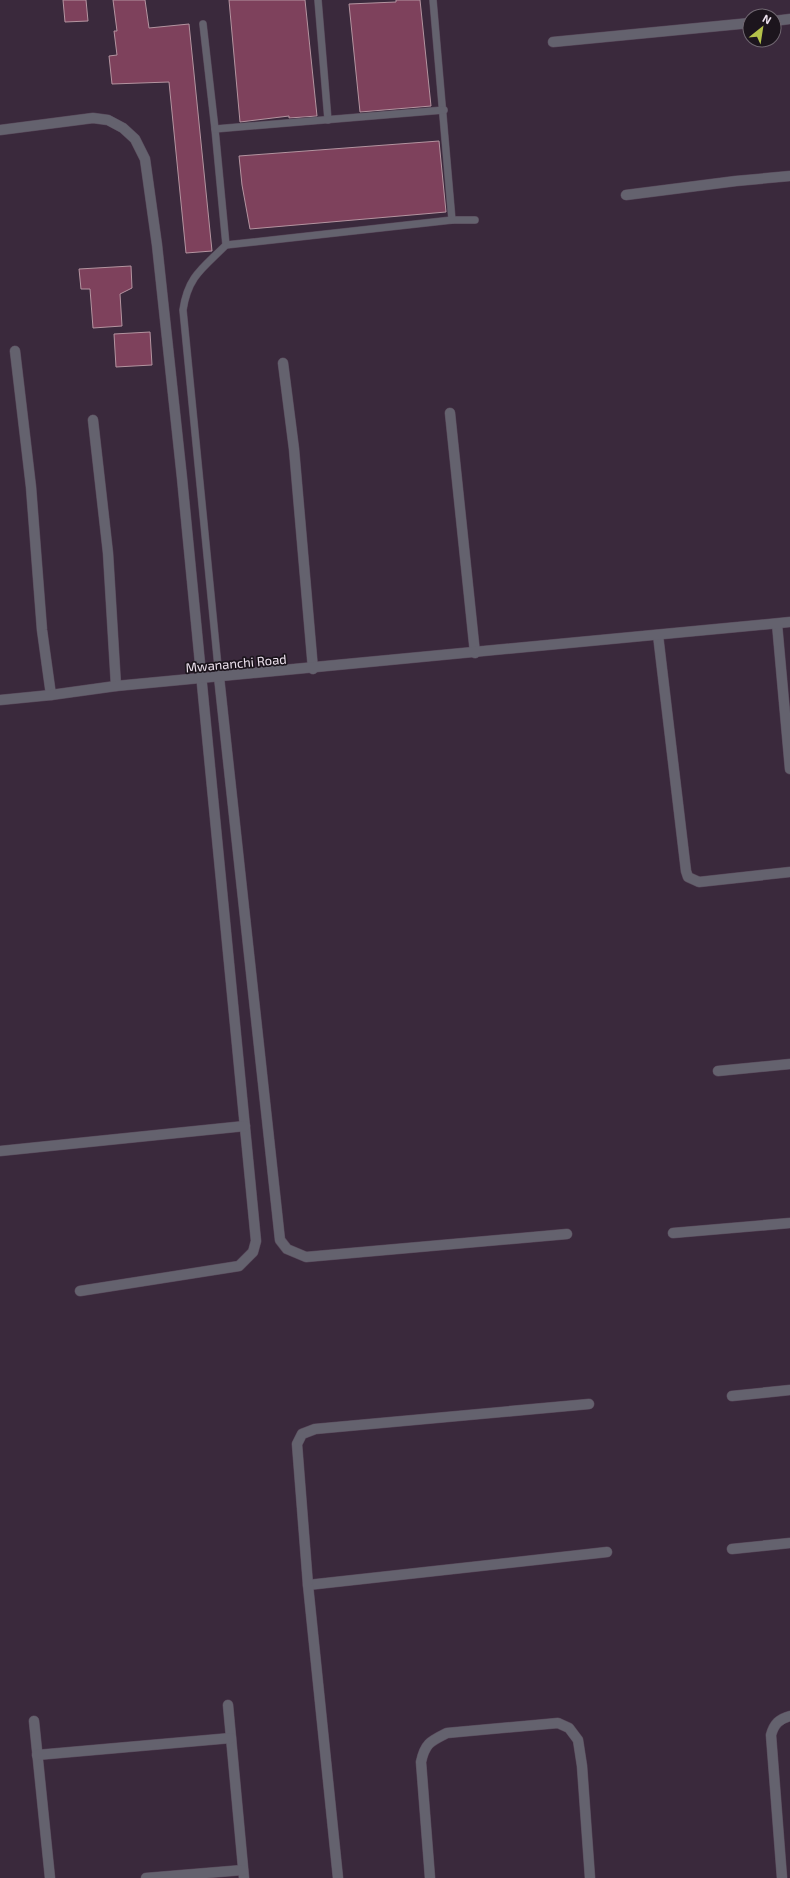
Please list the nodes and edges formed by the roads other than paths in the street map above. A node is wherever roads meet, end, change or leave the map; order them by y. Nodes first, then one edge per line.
1 (318, 0) edge
2 (433, 0) edge
3 (202, 24) dead end
4 (742, 24) edge
5 (553, 42) dead end
6 (444, 110) junction
7 (328, 120) junction
8 (216, 129) junction
9 (0, 130) edge
10 (790, 176) edge
11 (626, 195) dead end
12 (452, 220) junction
13 (475, 220) dead end
14 (226, 245) junction
15 (15, 351) dead end
16 (283, 363) dead end
17 (450, 413) dead end
18 (92, 420) dead end
19 (790, 622) edge
20 (778, 624) junction
21 (658, 636) junction
22 (476, 653) junction
23 (313, 669) junction
24 (219, 677) junction
25 (201, 679) junction
26 (116, 686) junction
27 (51, 695) junction
28 (0, 700) edge
29 (790, 769) edge
30 (790, 872) edge
31 (790, 1064) edge
32 (718, 1071) dead end
33 (245, 1126) junction
34 (0, 1151) edge
35 (790, 1223) edge
36 (673, 1233) dead end
37 (567, 1234) dead end
38 (80, 1291) dead end
39 (790, 1390) edge
40 (732, 1396) dead end
41 (590, 1404) dead end
42 (790, 1543) edge
43 (732, 1549) dead end
44 (607, 1552) dead end
45 (308, 1585) junction
46 (228, 1705) dead end
47 (790, 1716) edge
48 (34, 1720) dead end
49 (231, 1738) junction
50 (37, 1755) junction
51 (243, 1874) edge
52 (50, 1878) edge
53 (146, 1878) edge
54 (338, 1878) edge
55 (430, 1878) edge
56 (590, 1878) edge
57 (782, 1878) edge

1 - 7 lane
2 - 6 lane
3 - 8 lane
4 - 5 street
6 - 7 lane
6 - 12 lane
7 - 8 lane
8 - 14 lane
9 - 25 street
10 - 11 street
12 - 13 lane
12 - 14 lane
14 - 24 lane
15 - 27 street
16 - 23 street
17 - 22 street
18 - 26 street
19 - 20 street, Mwananchi Road
20 - 21 street, Mwananchi Road
20 - 29 street
21 - 22 street, Mwananchi Road
21 - 30 street
22 - 23 street, Mwananchi Road
23 - 24 street, Mwananchi Road
24 - 25 street, Mwananchi Road
24 - 37 street
25 - 26 street, Mwananchi Road
25 - 33 street
26 - 27 street, Mwananchi Road
27 - 28 street, Mwananchi Road
31 - 32 street
33 - 34 street
33 - 38 street
35 - 36 street
39 - 40 street
41 - 45 street
42 - 43 street
44 - 45 street
45 - 54 street
46 - 49 street
47 - 57 street
48 - 50 street
49 - 50 street
49 - 51 street
50 - 52 street
51 - 53 street
55 - 56 street

